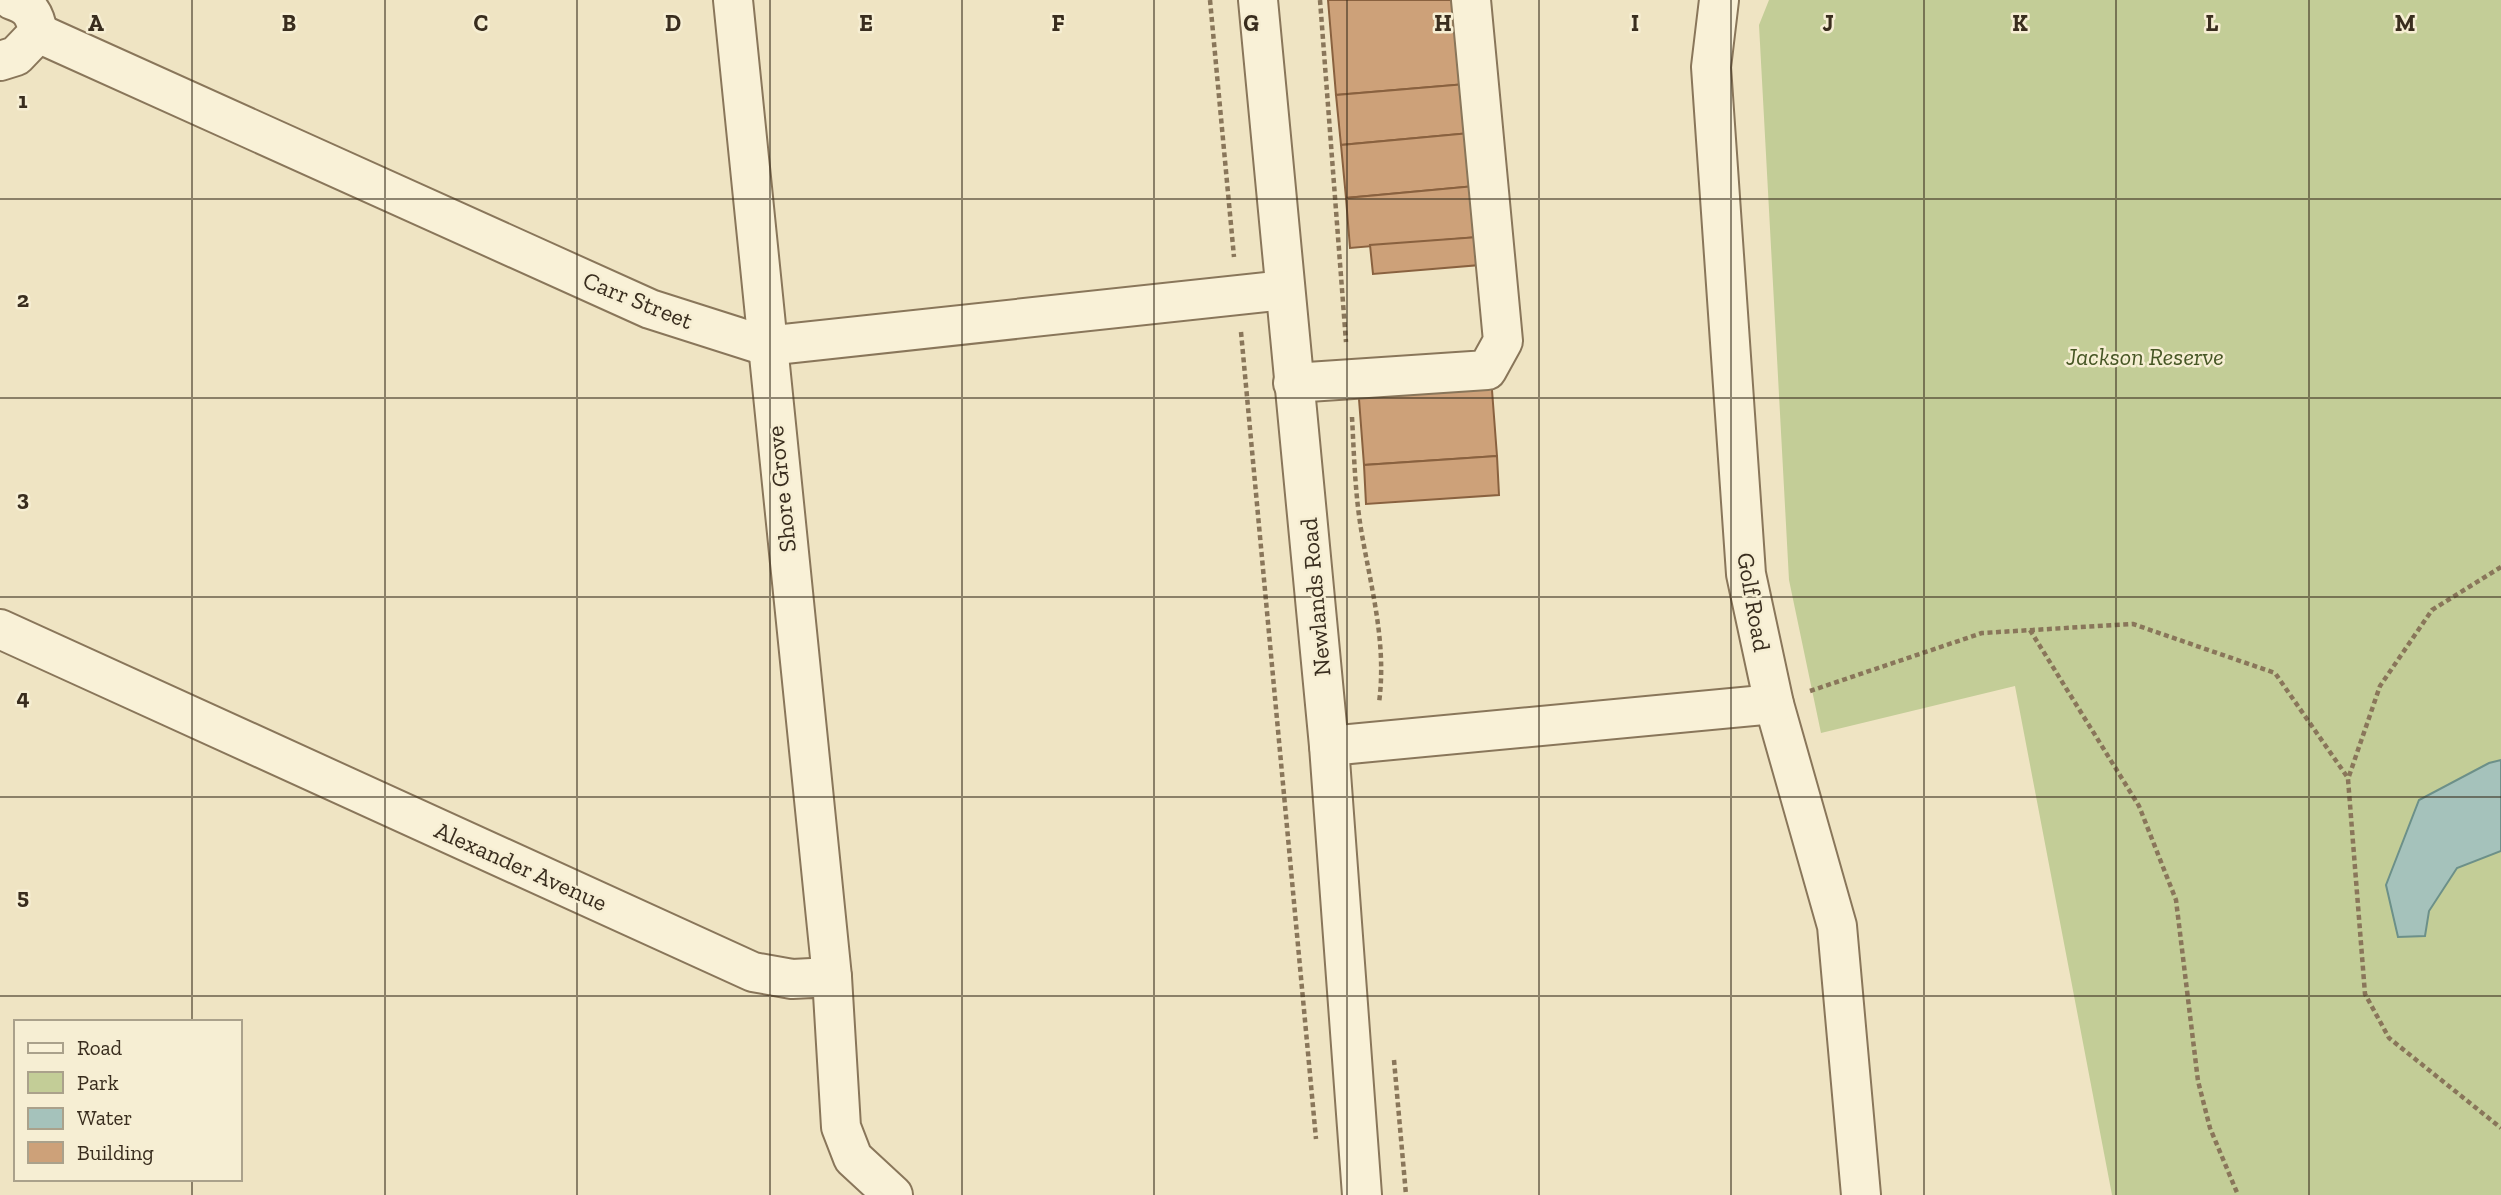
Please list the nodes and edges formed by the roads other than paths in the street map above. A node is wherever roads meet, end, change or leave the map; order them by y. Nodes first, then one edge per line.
1 (733, 0) edge
2 (1258, 0) edge
3 (1471, 0) edge
4 (1719, 0) edge
5 (26, 10) edge
6 (0, 61) edge
7 (1284, 290) junction
8 (766, 346) junction
9 (1293, 383) junction
10 (0, 629) edge
11 (1774, 704) junction
12 (1347, 745) junction
13 (832, 977) junction
14 (893, 1195) edge
15 (1362, 1195) edge
16 (1861, 1195) edge

1 - 8 street, Shore Grove
2 - 7 street, Newlands Road
3 - 9 street
4 - 11 street, Golf Road
5 - 6 street
5 - 8 street, Carr Street
7 - 8 street, Carr Street
7 - 9 street, Newlands Road
8 - 13 street, Shore Grove
9 - 12 street, Newlands Road
10 - 13 street, Alexander Avenue
11 - 12 street
11 - 16 street, Golf Road
12 - 15 street, Newlands Road
13 - 14 street

